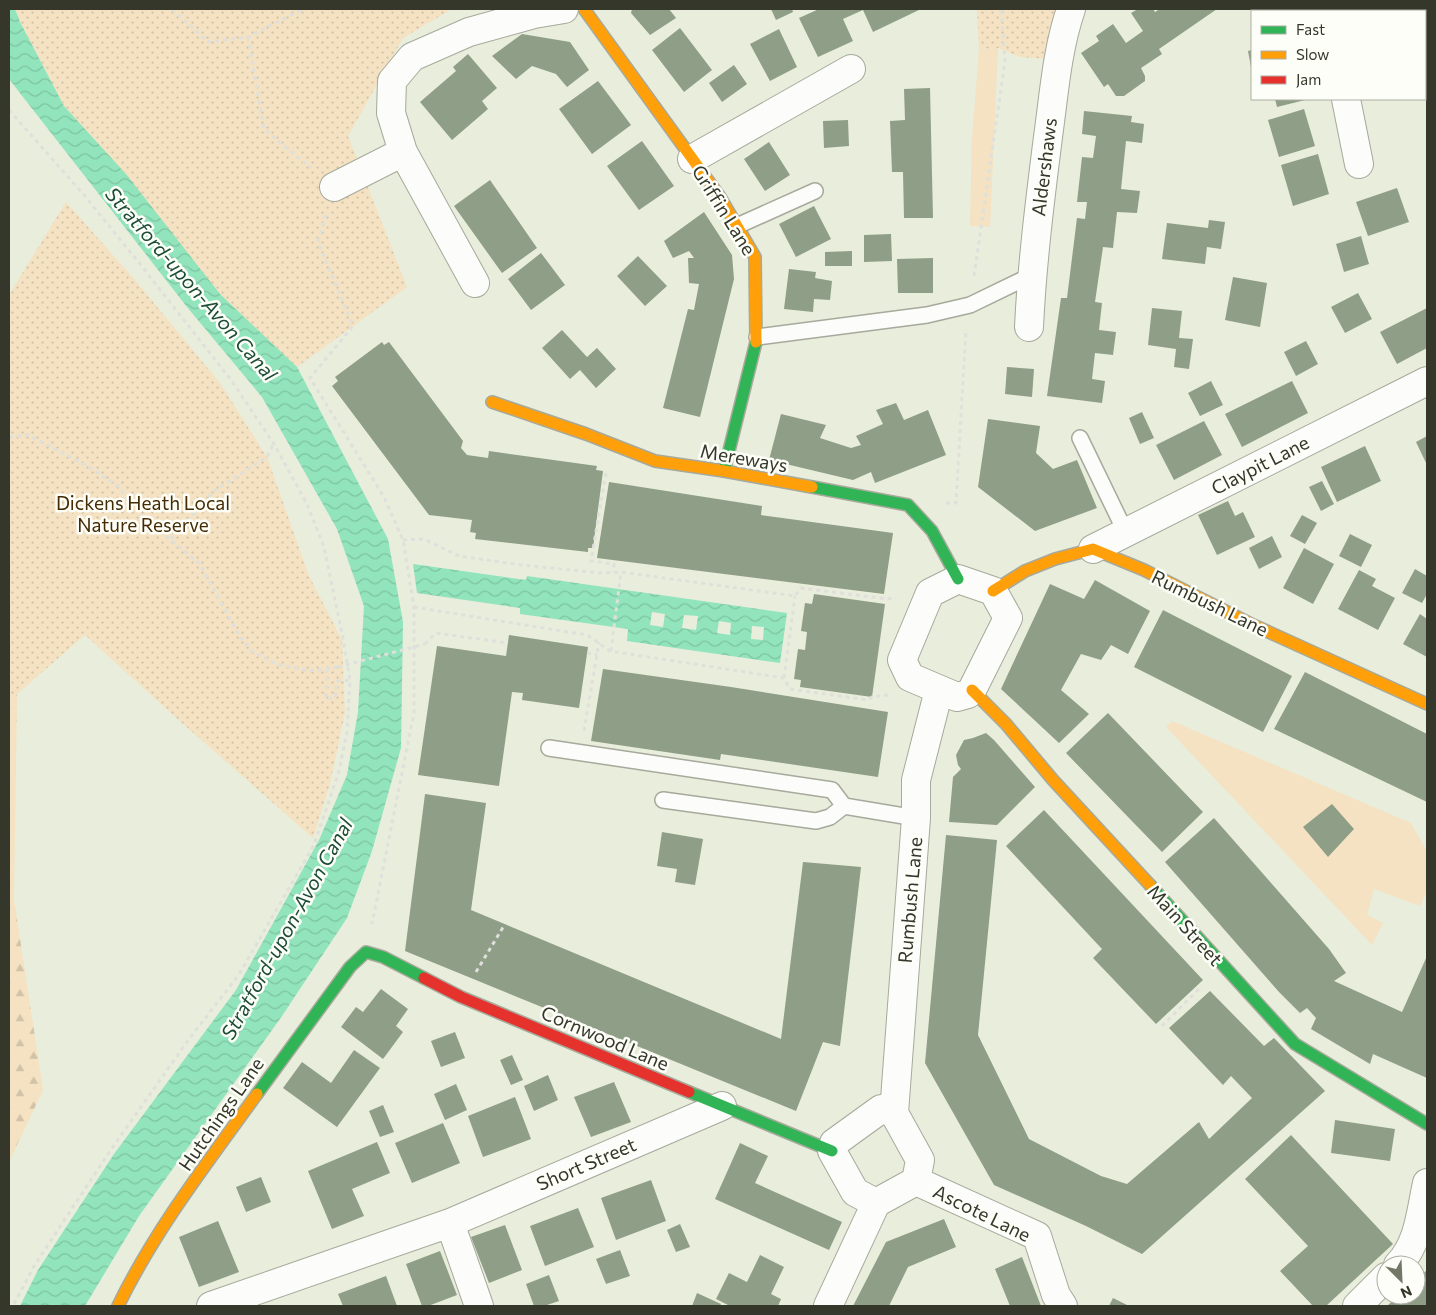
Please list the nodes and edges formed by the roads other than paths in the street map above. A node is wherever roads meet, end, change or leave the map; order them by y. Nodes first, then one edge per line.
1 (564, 9) edge
2 (584, 9) edge
3 (1071, 9) edge
4 (851, 69) dead end
5 (1346, 100) edge
6 (403, 152) junction
7 (692, 159) junction
8 (1359, 164) dead end
9 (334, 187) road end
10 (816, 191) dead end
11 (737, 226) junction
12 (1032, 276) junction
13 (476, 283) dead end
14 (1029, 328) dead end
15 (757, 337) junction
16 (1427, 381) edge
17 (492, 402) dead end
18 (1080, 438) dead end
19 (724, 471) junction
20 (1126, 533) junction
21 (1093, 549) junction
22 (958, 579) junction
23 (992, 591) junction
24 (939, 690) junction
25 (972, 690) junction
26 (1427, 704) edge
27 (549, 748) dead end
28 (662, 800) dead end
29 (844, 806) junction
30 (916, 818) junction
31 (366, 952) joint
32 (722, 1106) junction
33 (894, 1113) junction
34 (1427, 1124) edge
35 (832, 1151) junction
36 (916, 1181) junction
37 (1427, 1183) edge
38 (876, 1203) junction
39 (1424, 1217) edge
40 (450, 1223) junction
41 (1407, 1255) edge
42 (1376, 1287) edge
43 (118, 1306) edge
44 (211, 1306) edge
45 (479, 1306) edge
46 (828, 1306) edge
47 (1063, 1306) edge
48 (1357, 1306) edge

1 - 6 street
2 - 7 street, Griffin Lane
3 - 12 street, Aldershaws
4 - 7 street
5 - 8 street
6 - 9 street
6 - 13 street
7 - 11 street, Griffin Lane
10 - 11 lane
11 - 15 street, Griffin Lane
12 - 14 street, Aldershaws
12 - 15 lane
15 - 19 street, Griffin Lane
16 - 20 street, Claypit Lane
17 - 19 street, Mereways
18 - 20 lane
19 - 22 street, Mereways
20 - 21 street, Claypit Lane
21 - 23 street
21 - 26 street, Rumbush Lane
22 - 23 street
22 - 24 street
23 - 25 street
24 - 25 street
24 - 30 street, Rumbush Lane
25 - 34 street, Main Street
27 - 29 lane
28 - 29 lane
29 - 30 lane
30 - 33 street, Rumbush Lane
31 - 32 street, Cornwood Lane
31 - 43 street, Hutchings Lane
32 - 35 street, Cornwood Lane
32 - 40 street, Short Street
33 - 35 street
33 - 36 street
35 - 38 street
36 - 38 street
36 - 47 street, Ascote Lane
37 - 39 street
38 - 46 street
39 - 41 street
40 - 44 street, Short Street
40 - 45 street
42 - 48 street

